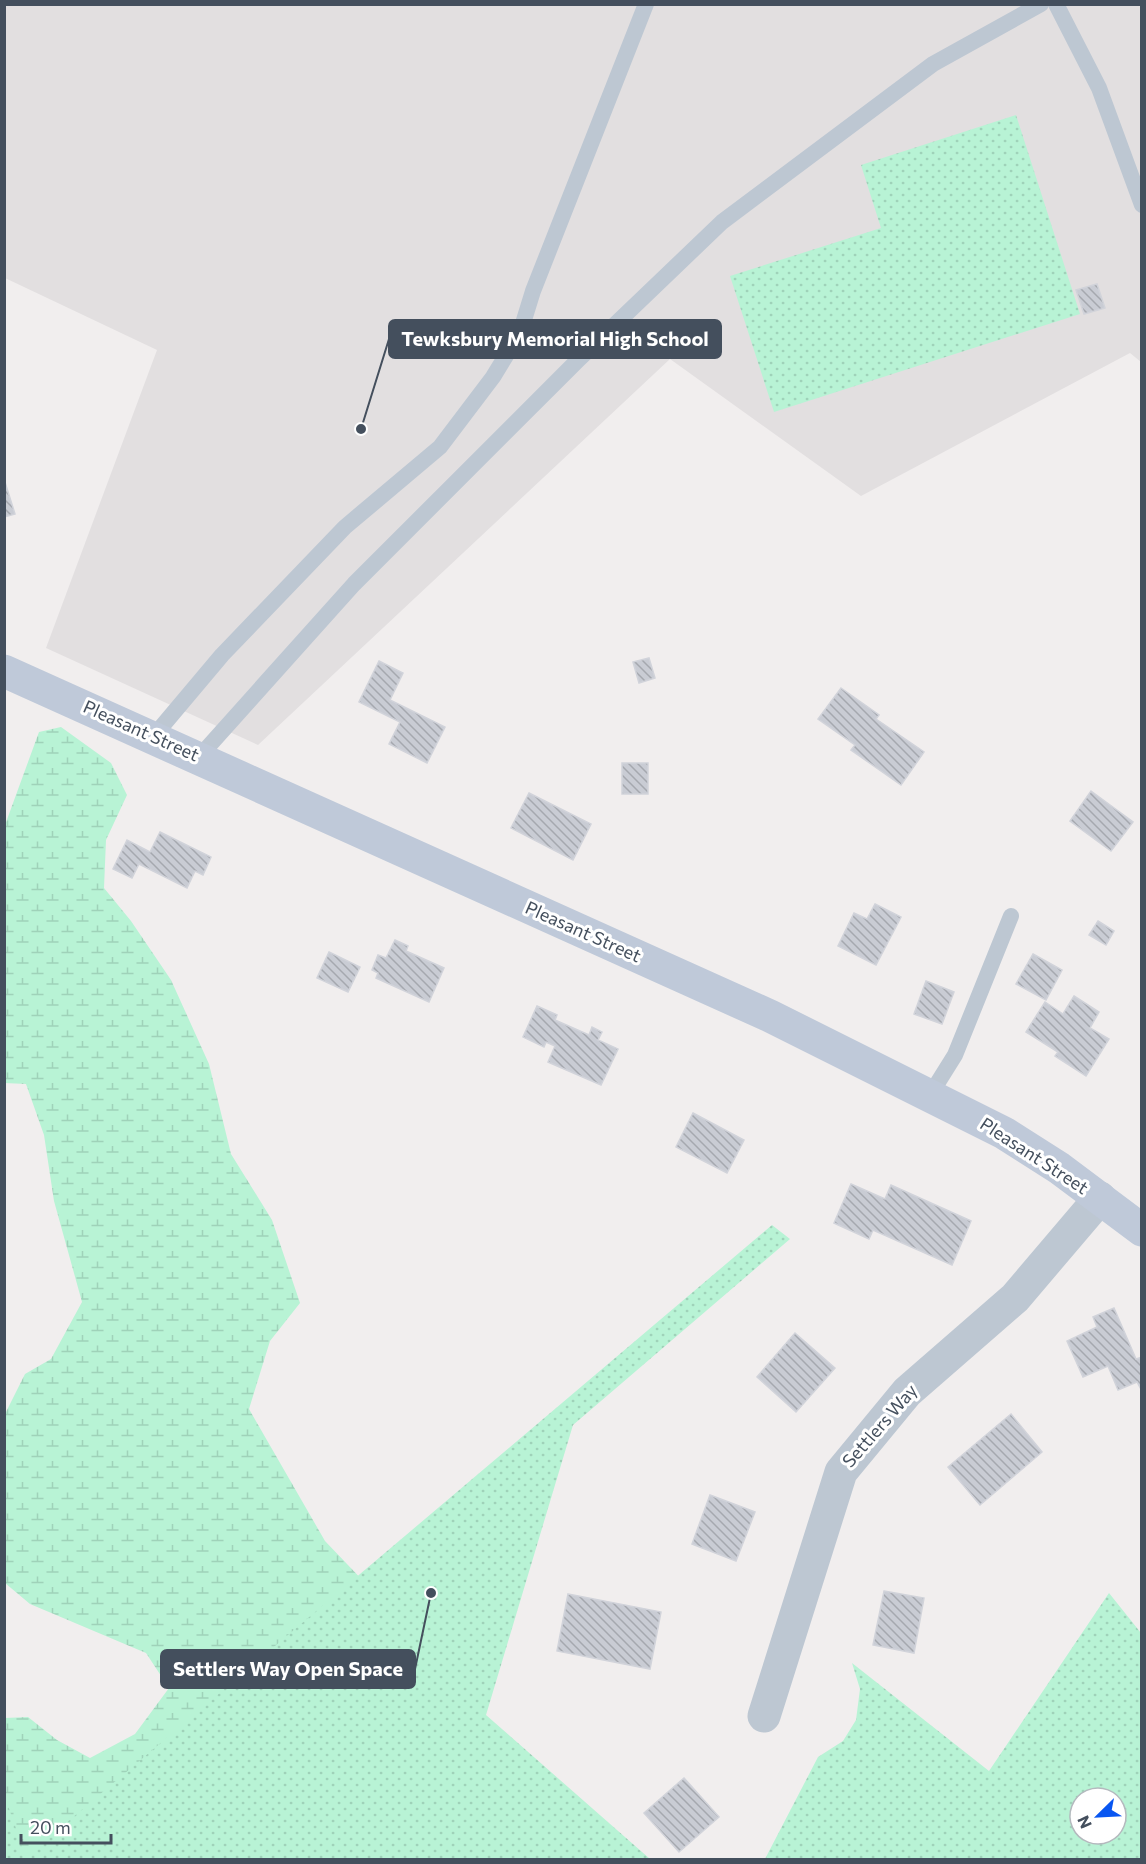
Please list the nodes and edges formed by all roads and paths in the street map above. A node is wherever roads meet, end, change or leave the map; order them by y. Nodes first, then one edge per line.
1 (646, 4) edge
2 (1041, 4) edge
3 (1056, 4) edge
4 (1142, 205) edge
5 (4, 671) edge
6 (153, 737) junction
7 (199, 757) junction
8 (1011, 916) dead end
9 (930, 1095) junction
10 (1100, 1198) junction
11 (1142, 1230) edge
12 (764, 1716) dead end

1 - 6 lane
2 - 7 lane
3 - 4 lane
5 - 6 main road, Pleasant Street
6 - 7 main road, Pleasant Street
7 - 9 main road, Pleasant Street
8 - 9 lane
9 - 10 main road, Pleasant Street
10 - 11 main road, Pleasant Street
10 - 12 street, Settlers Way

